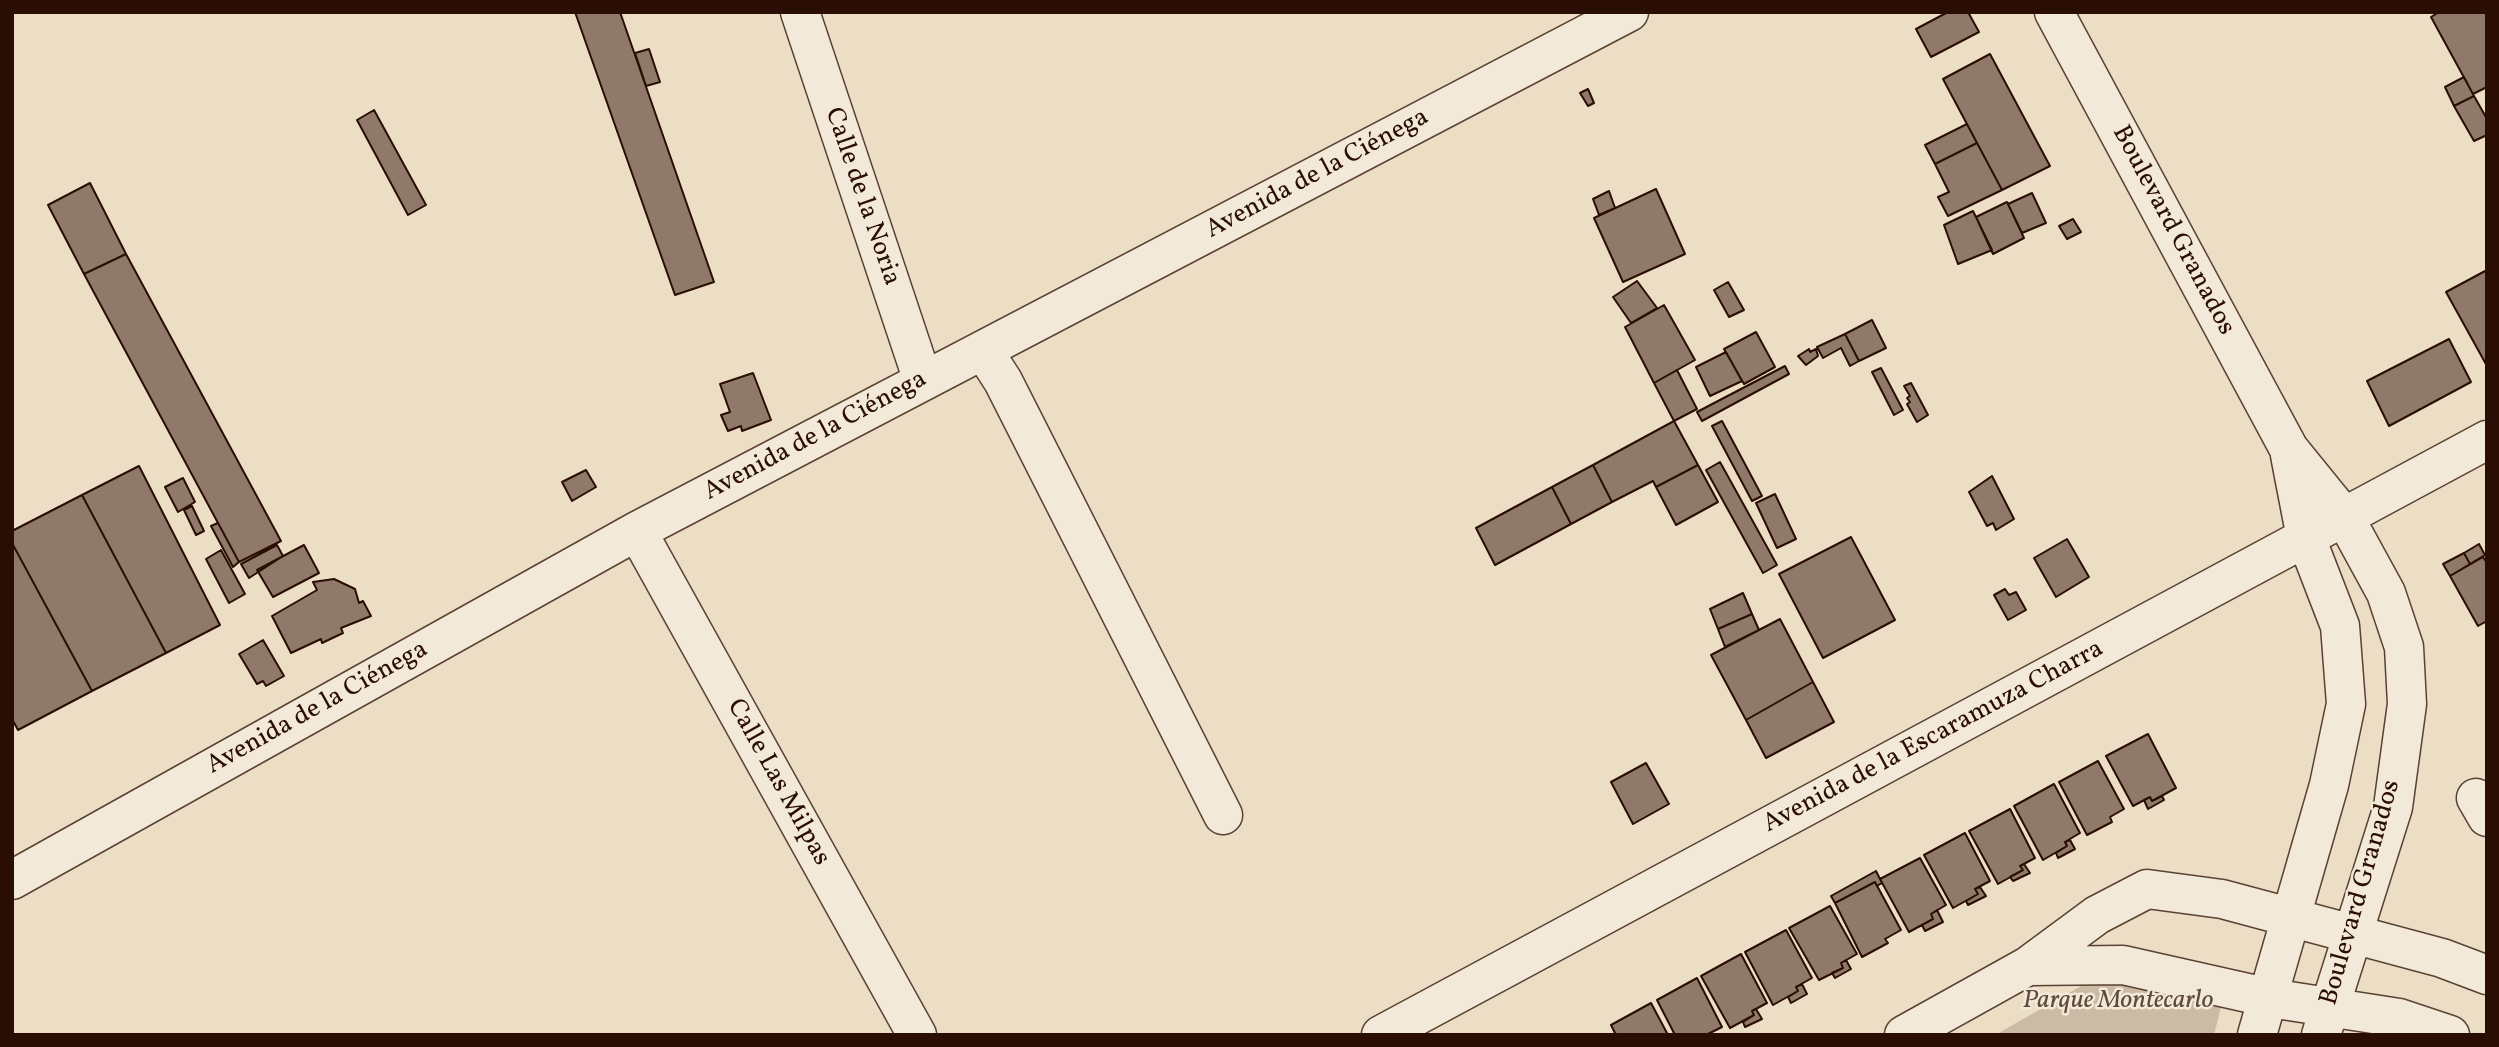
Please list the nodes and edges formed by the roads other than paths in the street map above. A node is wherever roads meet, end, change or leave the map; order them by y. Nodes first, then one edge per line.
1 (800, 12) edge
2 (1629, 12) edge
3 (2054, 12) edge
4 (983, 350) junction
5 (923, 381) junction
6 (2487, 440) edge
7 (2289, 449) junction
8 (2345, 517) junction
9 (637, 531) junction
10 (2306, 538) junction
11 (1223, 815) dead end
12 (12, 880) edge
13 (2290, 917) junction
14 (2352, 936) junction
15 (2028, 967) junction
16 (2487, 975) edge
17 (2270, 998) junction
18 (2325, 1022) edge
19 (917, 1035) edge
20 (1381, 1035) edge
21 (1904, 1035) edge
22 (2257, 1035) edge
23 (2450, 1035) edge

1 - 5 street, Calle de la Noria
2 - 4 street, Avenida de la Ciénega
3 - 7 street, Boulevard Granados
4 - 5 street, Avenida de la Ciénega
4 - 11 street
5 - 9 street, Avenida de la Ciénega
6 - 8 street, Avenida de la Escaramuza Charra
7 - 8 street, Boulevard Granados
7 - 10 street, Boulevard Granados
8 - 10 street, Avenida de la Escaramuza Charra
8 - 14 street, Boulevard Granados
9 - 12 street, Avenida de la Ciénega
9 - 19 street, Calle Las Milpas
10 - 13 street, Boulevard Granados
10 - 20 street, Avenida de la Escaramuza Charra
13 - 14 street
13 - 15 street
13 - 17 street, Boulevard Granados
14 - 16 street
14 - 18 street, Boulevard Granados
15 - 17 street
15 - 21 street
17 - 18 street
17 - 22 street, Boulevard Granados
18 - 23 street

